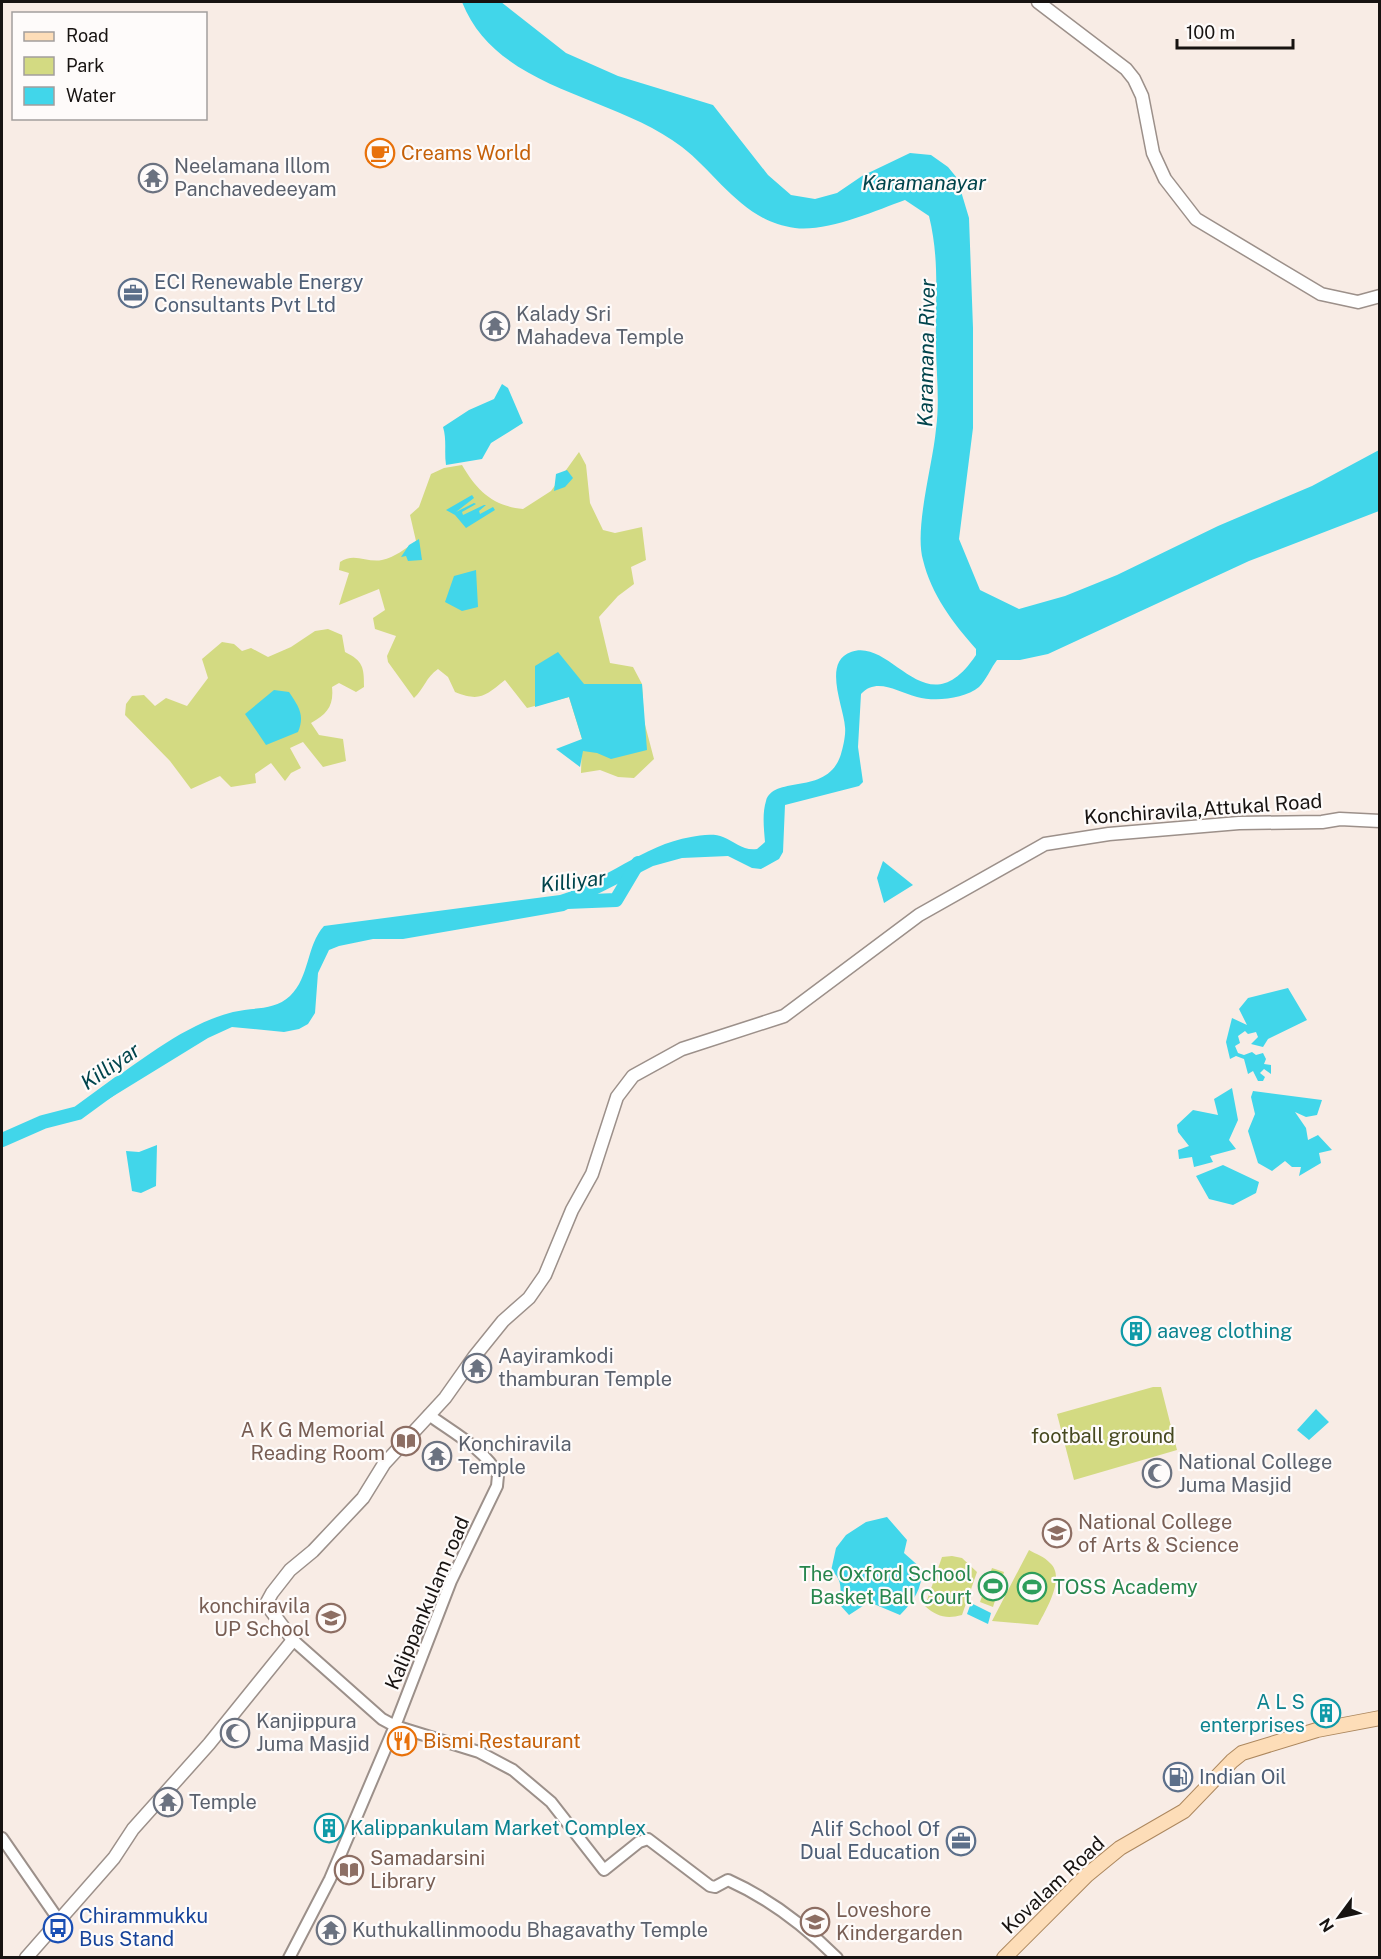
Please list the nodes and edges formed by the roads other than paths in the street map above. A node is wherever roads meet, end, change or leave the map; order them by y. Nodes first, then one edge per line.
1 (1038, 2) edge
2 (1380, 296) edge
3 (1380, 821) edge
4 (429, 1415) junction
5 (293, 1640) junction
6 (1380, 1718) edge
7 (395, 1726) junction
8 (2, 1838) edge
9 (12, 1852) junction
10 (2, 1858) edge
11 (58, 1919) junction
12 (26, 1958) edge
13 (289, 1958) edge
14 (837, 1958) edge
15 (1004, 1958) edge

1 - 2 main road
3 - 4 main road, Konchiravila,Attukal Road
4 - 5 main road, Konchiravila,Attukal Road
4 - 7 street, Kalippankulam road
5 - 7 street
5 - 11 main road
6 - 15 main road, Kovalam Road
7 - 13 street, Kalippankulam road
7 - 14 street
8 - 9 street
9 - 10 street
9 - 11 street
11 - 12 main road

